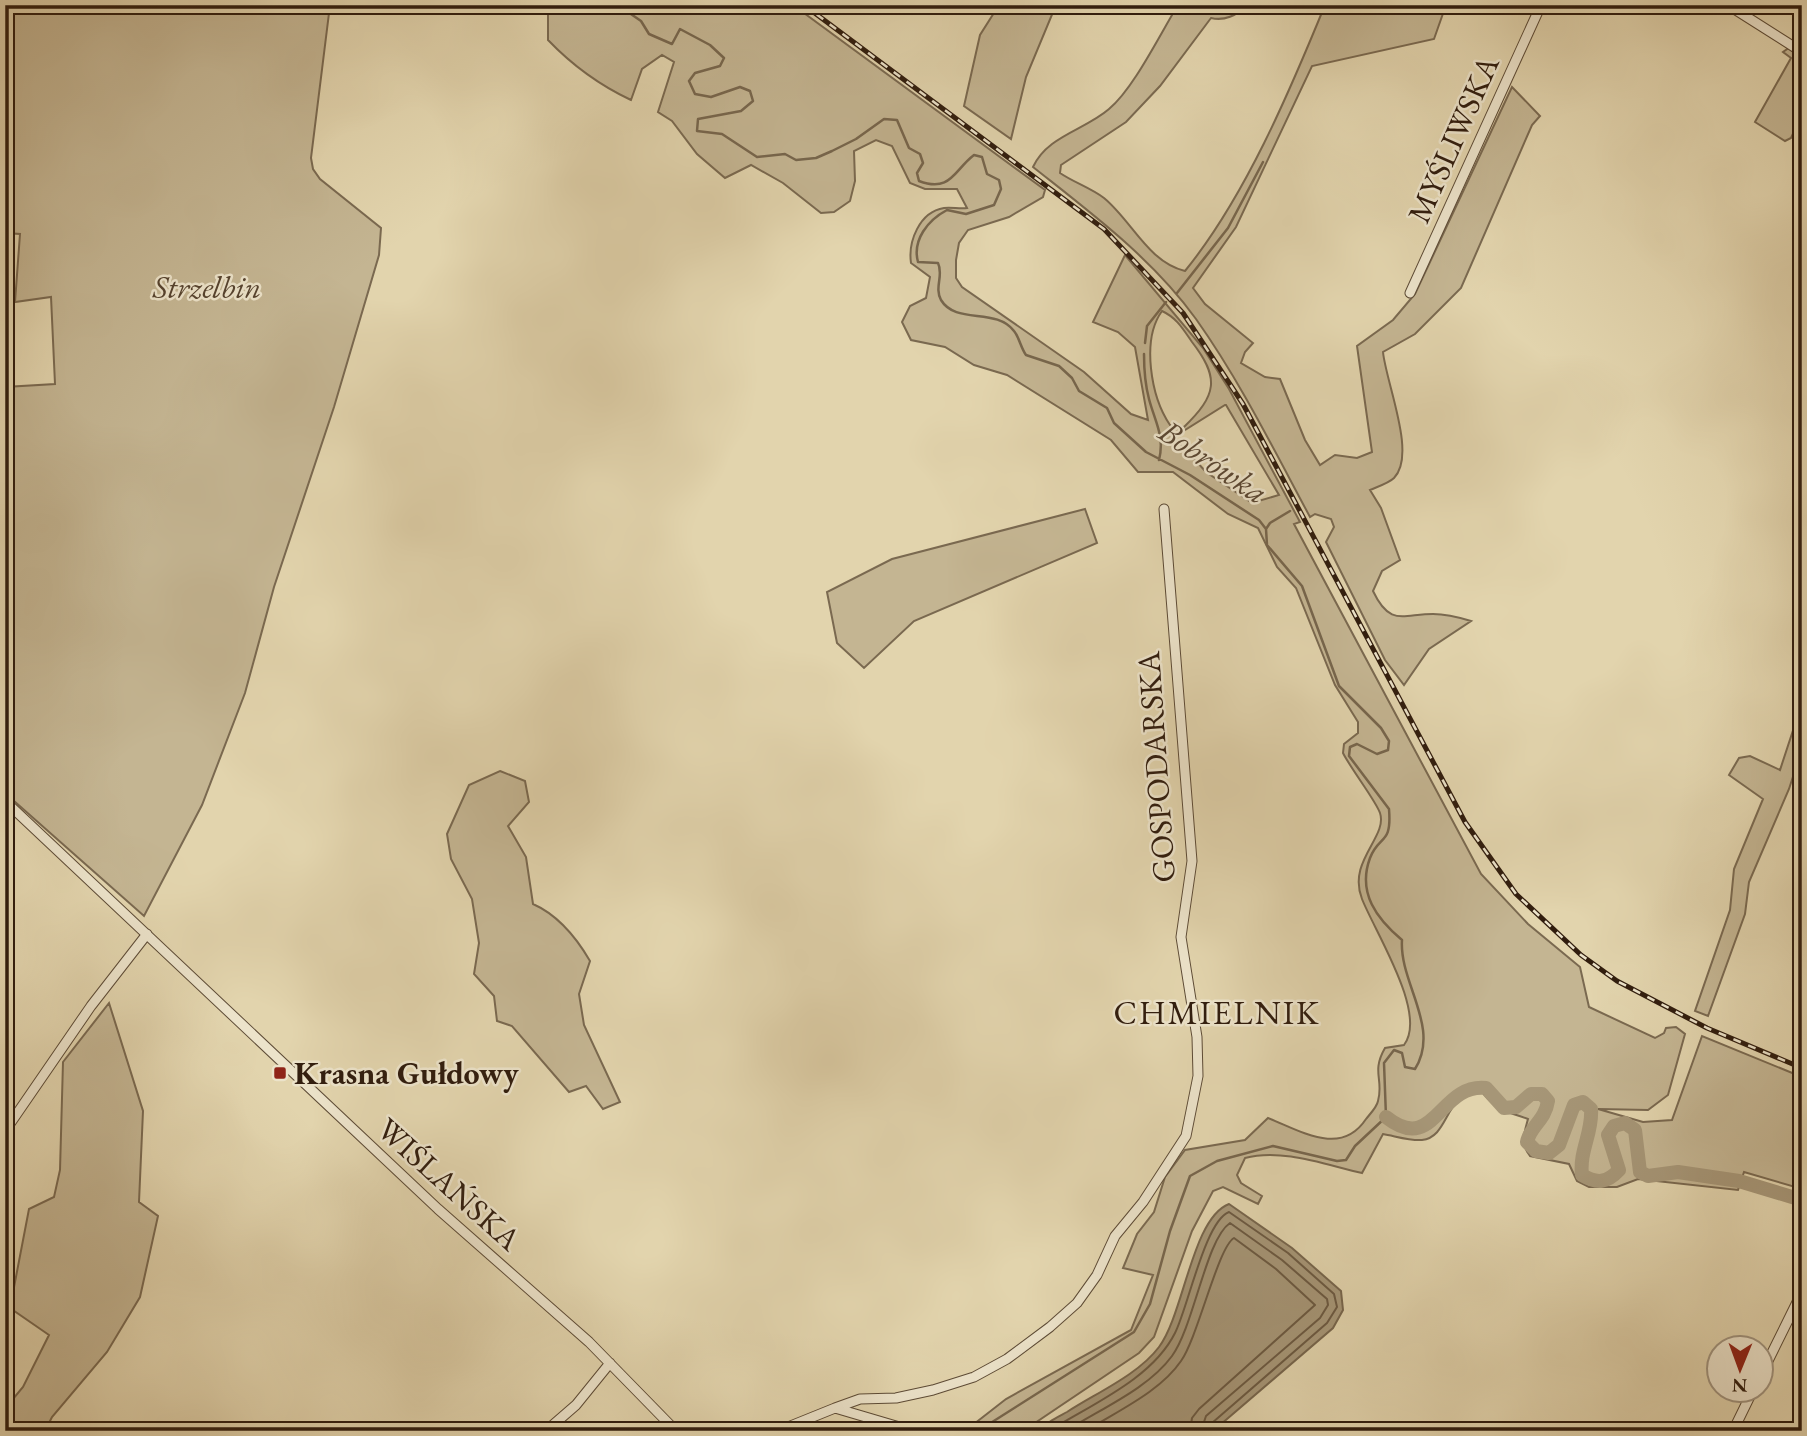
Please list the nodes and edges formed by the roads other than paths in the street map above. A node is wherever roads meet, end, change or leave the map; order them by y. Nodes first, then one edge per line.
1 (1541, 5) edge
2 (1728, 5) edge
3 (1802, 52) edge
4 (1409, 293) dead end
5 (1164, 509) dead end
6 (5, 801) edge
7 (147, 934) junction
8 (5, 1131) edge
9 (1802, 1292) edge
10 (1776, 1345) edge
11 (610, 1363) junction
12 (1746, 1404) edge
13 (835, 1408) junction
14 (547, 1431) edge
15 (677, 1431) edge
16 (778, 1431) edge
17 (913, 1431) edge
18 (1733, 1431) edge

1 - 4 street, MYŚLIWSKA
2 - 3 street
5 - 13 street, GOSPODARSKA
6 - 7 street, WIŚLAŃSKA
7 - 8 street
7 - 11 street, WIŚLAŃSKA
9 - 10 street
11 - 14 street
11 - 15 street, WIŚLAŃSKA
12 - 18 street
13 - 16 street, GOSPODARSKA
13 - 17 street

